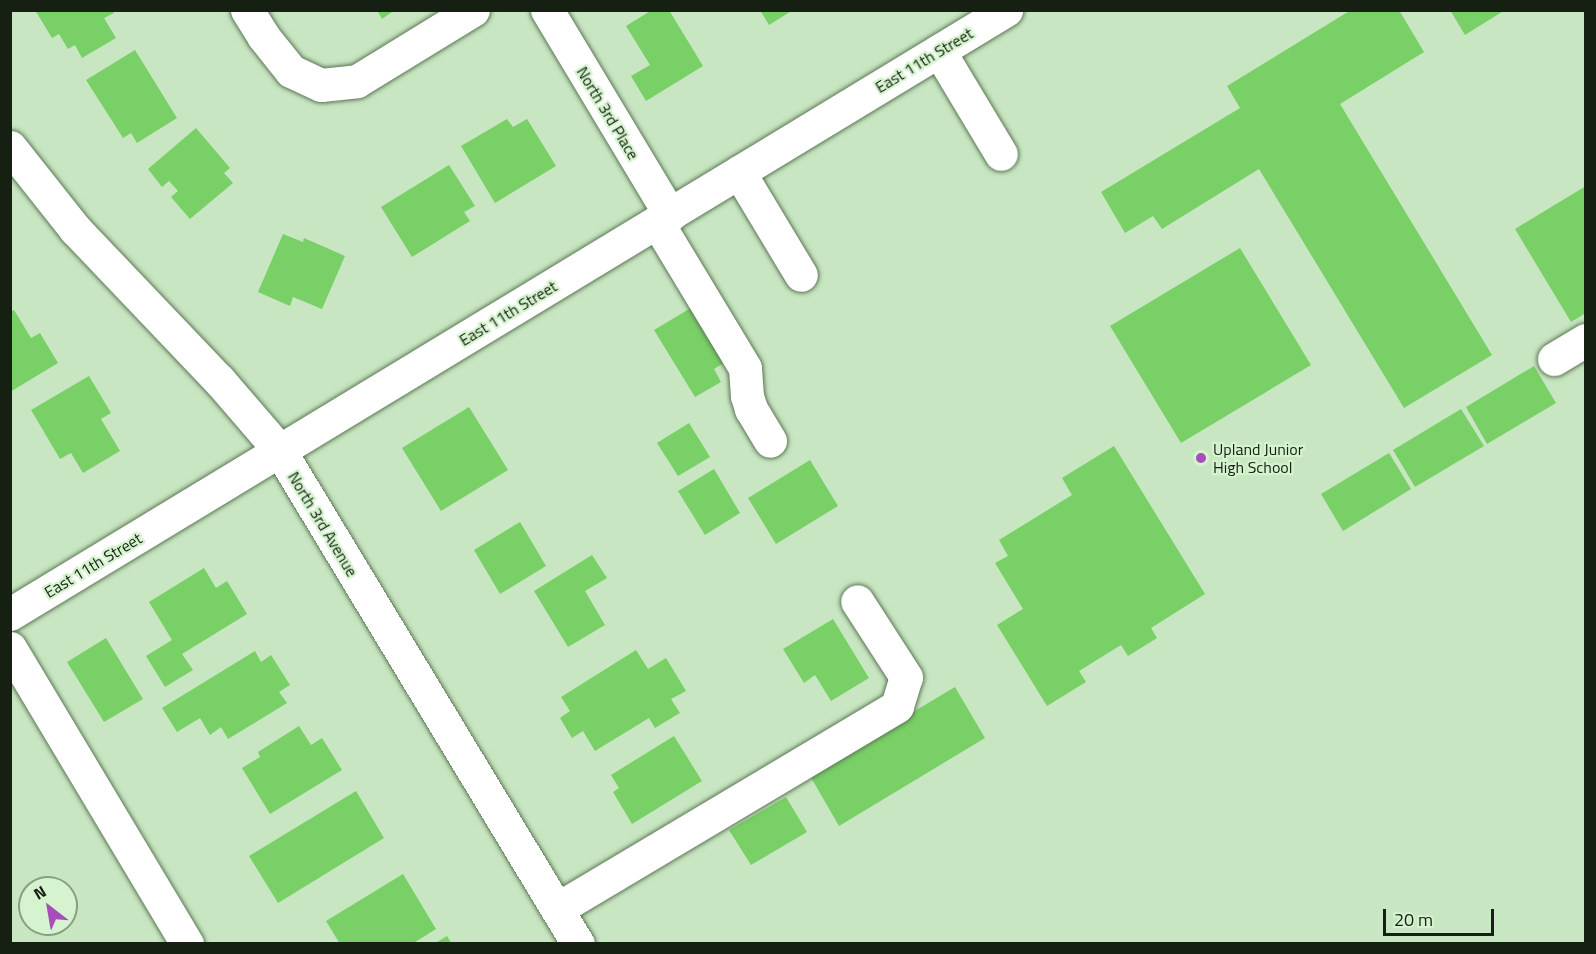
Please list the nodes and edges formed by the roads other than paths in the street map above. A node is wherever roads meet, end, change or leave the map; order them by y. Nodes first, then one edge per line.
1 (247, 10) edge
2 (473, 10) edge
3 (547, 10) edge
4 (1006, 10) edge
5 (939, 51) junction
6 (10, 147) edge
7 (1001, 154) dead end
8 (739, 172) junction
9 (663, 219) junction
10 (801, 275) dead end
11 (1586, 340) edge
12 (1554, 359) dead end
13 (770, 441) dead end
14 (280, 452) junction
15 (857, 601) dead end
16 (10, 614) edge
17 (10, 648) edge
18 (557, 909) junction
19 (187, 944) edge
20 (578, 944) edge

1 - 2 street
3 - 9 street, North 3rd Place
4 - 5 street, East 11th Street
5 - 7 street
5 - 8 street, East 11th Street
6 - 14 street, North 3rd Avenue
8 - 9 street, East 11th Street
8 - 10 street
9 - 13 street, North 3rd Place
9 - 14 street, East 11th Street
11 - 12 street
14 - 16 street, East 11th Street
14 - 18 street, North 3rd Avenue
15 - 18 street
17 - 19 street
18 - 20 street, North 3rd Avenue

